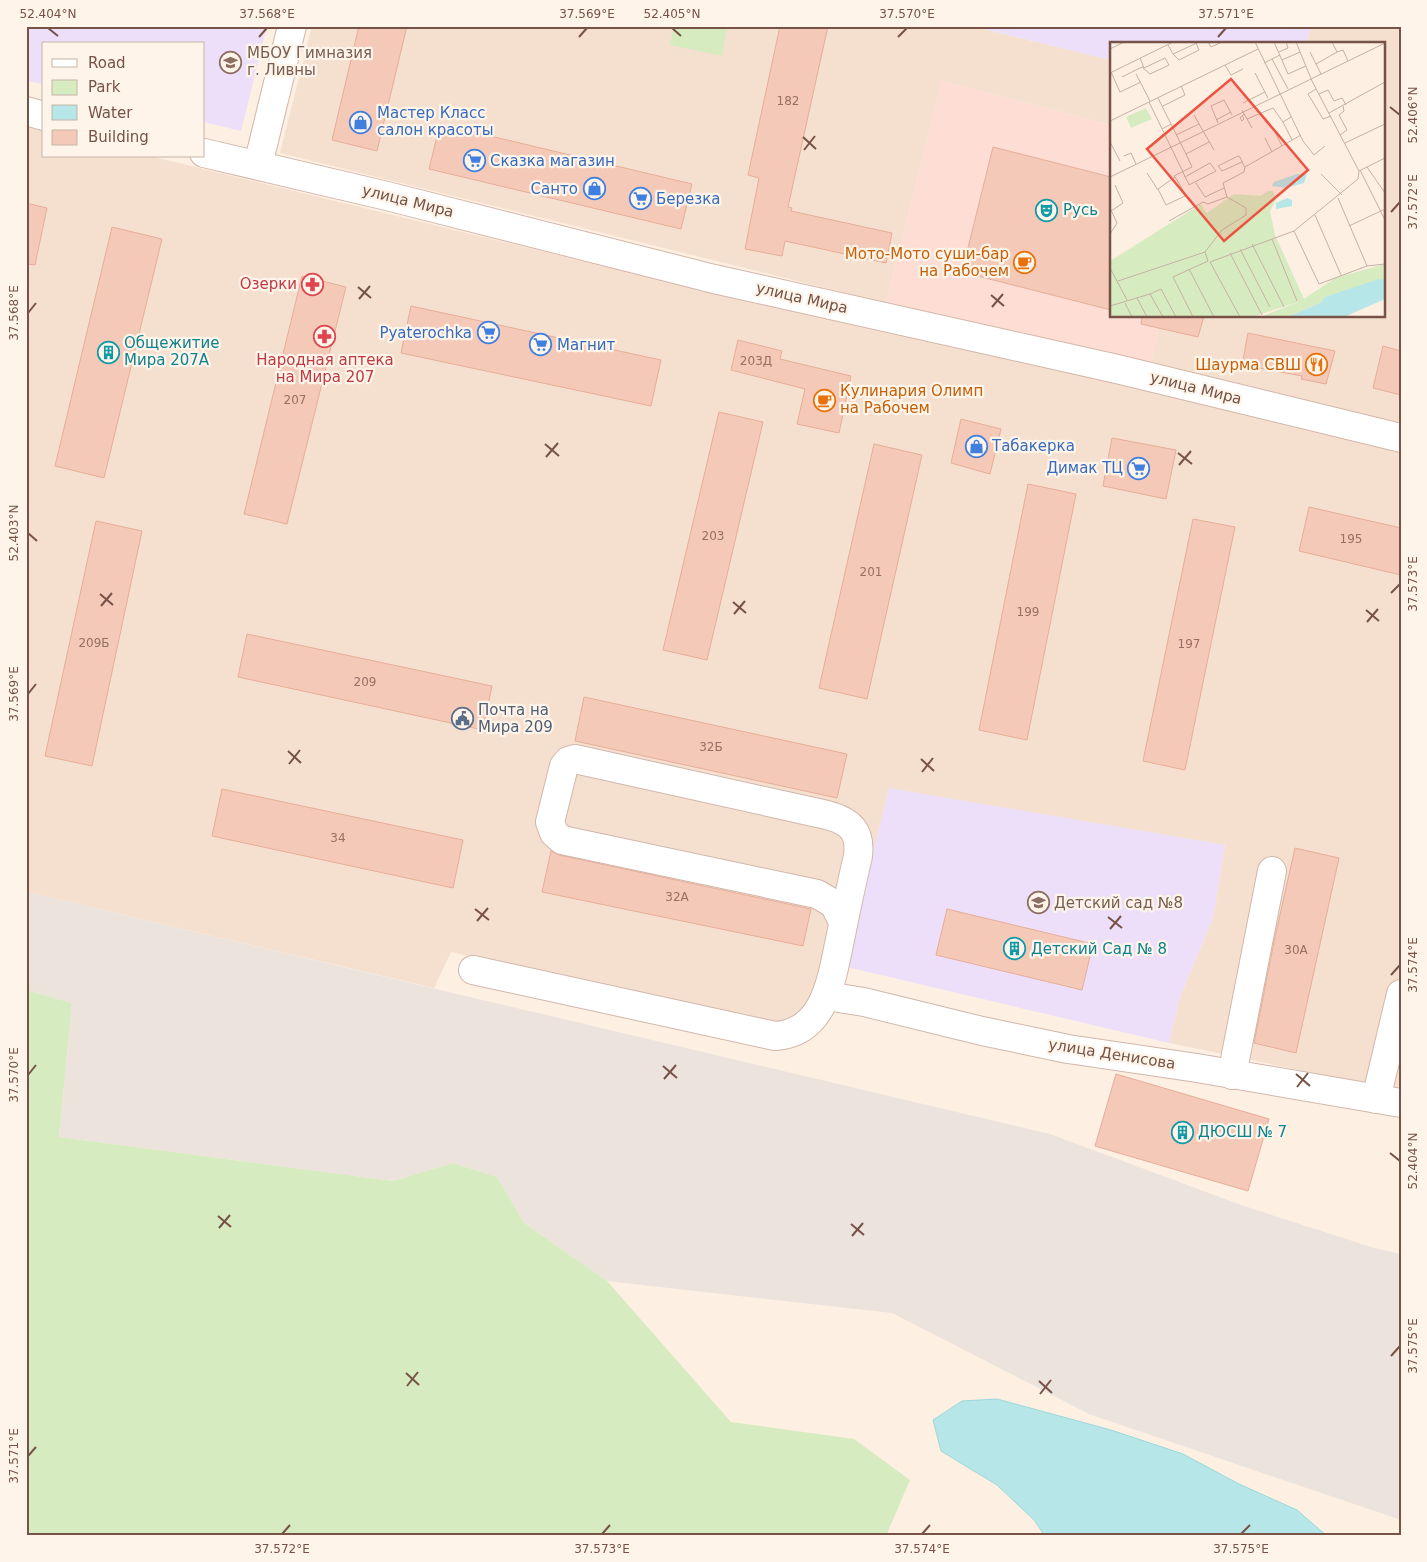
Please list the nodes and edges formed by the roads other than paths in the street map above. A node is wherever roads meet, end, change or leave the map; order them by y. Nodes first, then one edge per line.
1 (292, 26) edge
2 (26, 112) edge
3 (42, 116) edge
4 (205, 153) edge
5 (258, 165) junction
6 (1401, 438) edge
7 (1272, 871) dead end
8 (853, 877) junction
9 (817, 894) junction
10 (843, 922) junction
11 (472, 970) dead end
12 (1401, 994) edge
13 (826, 996) junction
14 (1232, 1075) junction
15 (1388, 1101) edge

1 - 5 street
2 - 3 street
4 - 5 street, улица Мира
5 - 6 street, улица Мира
7 - 14 street
8 - 9 street
8 - 9 street
8 - 10 street
9 - 10 street
10 - 13 street
11 - 13 street
12 - 15 street
13 - 14 street, улица Денисова
14 - 15 street, улица Денисова

